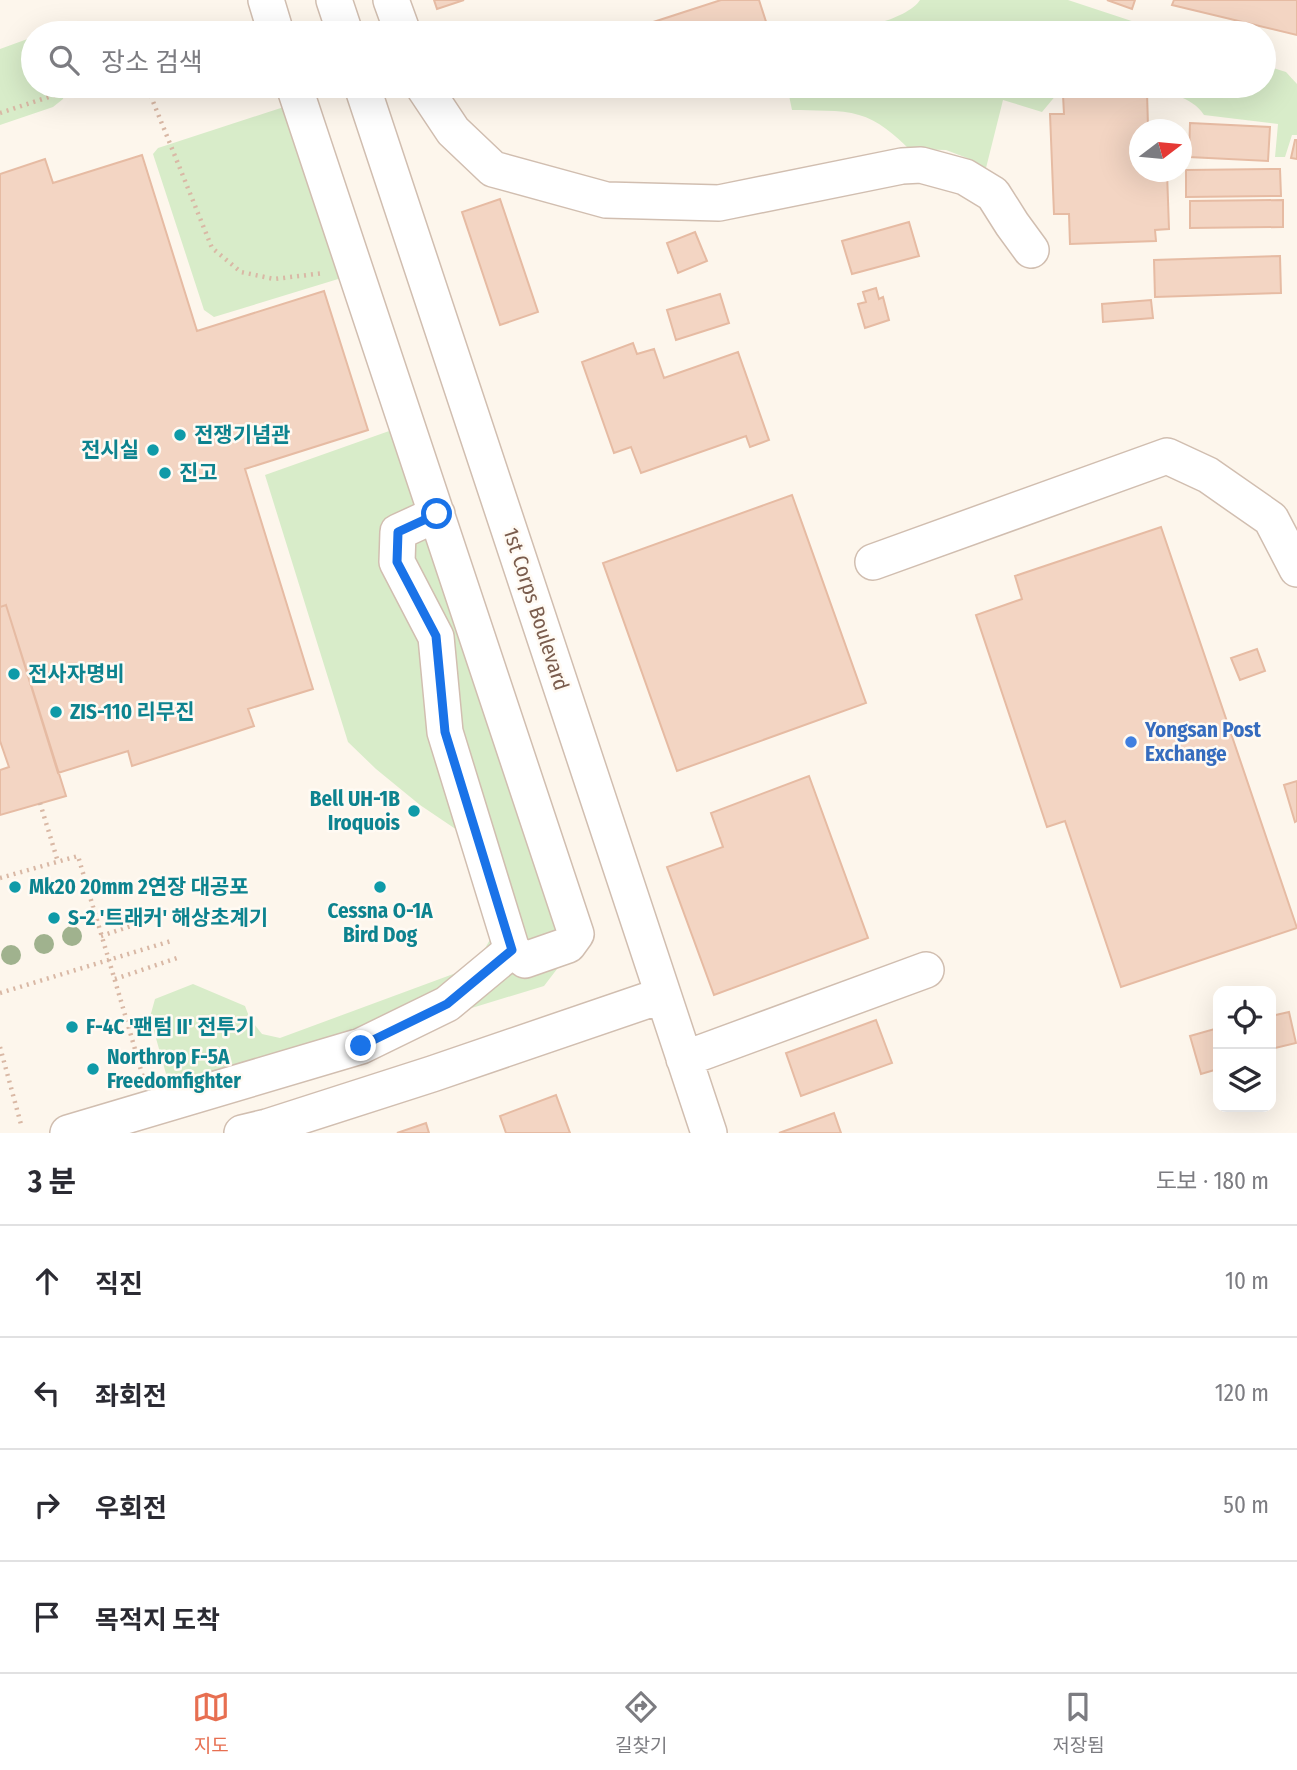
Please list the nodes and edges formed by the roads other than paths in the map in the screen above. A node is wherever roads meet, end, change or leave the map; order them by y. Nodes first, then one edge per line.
1 (266, 0) edge
2 (334, 0) edge
3 (391, 0) edge
4 (272, 21) edge
5 (341, 21) edge
6 (398, 21) edge
7 (297, 98) edge
8 (366, 98) edge
9 (431, 98) edge
10 (1031, 250) dead end
11 (1297, 509) edge
12 (437, 514) junction
13 (1297, 535) edge
14 (873, 562) dead end
15 (1297, 569) edge
16 (512, 950) junction
17 (926, 970) dead end
18 (663, 995) junction
19 (684, 1059) junction
20 (68, 1133) edge
21 (242, 1133) edge
22 (709, 1133) edge

1 - 4 lane
2 - 5 lane
3 - 6 lane
7 - 12 lane
8 - 18 lane, 1st Corps Boulevard
9 - 10 lane
11 - 13 lane
12 - 16 lane
12 - 16 lane
14 - 15 lane
16 - 20 lane
17 - 19 lane
18 - 19 lane, 1st Corps Boulevard
18 - 21 lane
19 - 22 lane, 1st Corps Boulevard

